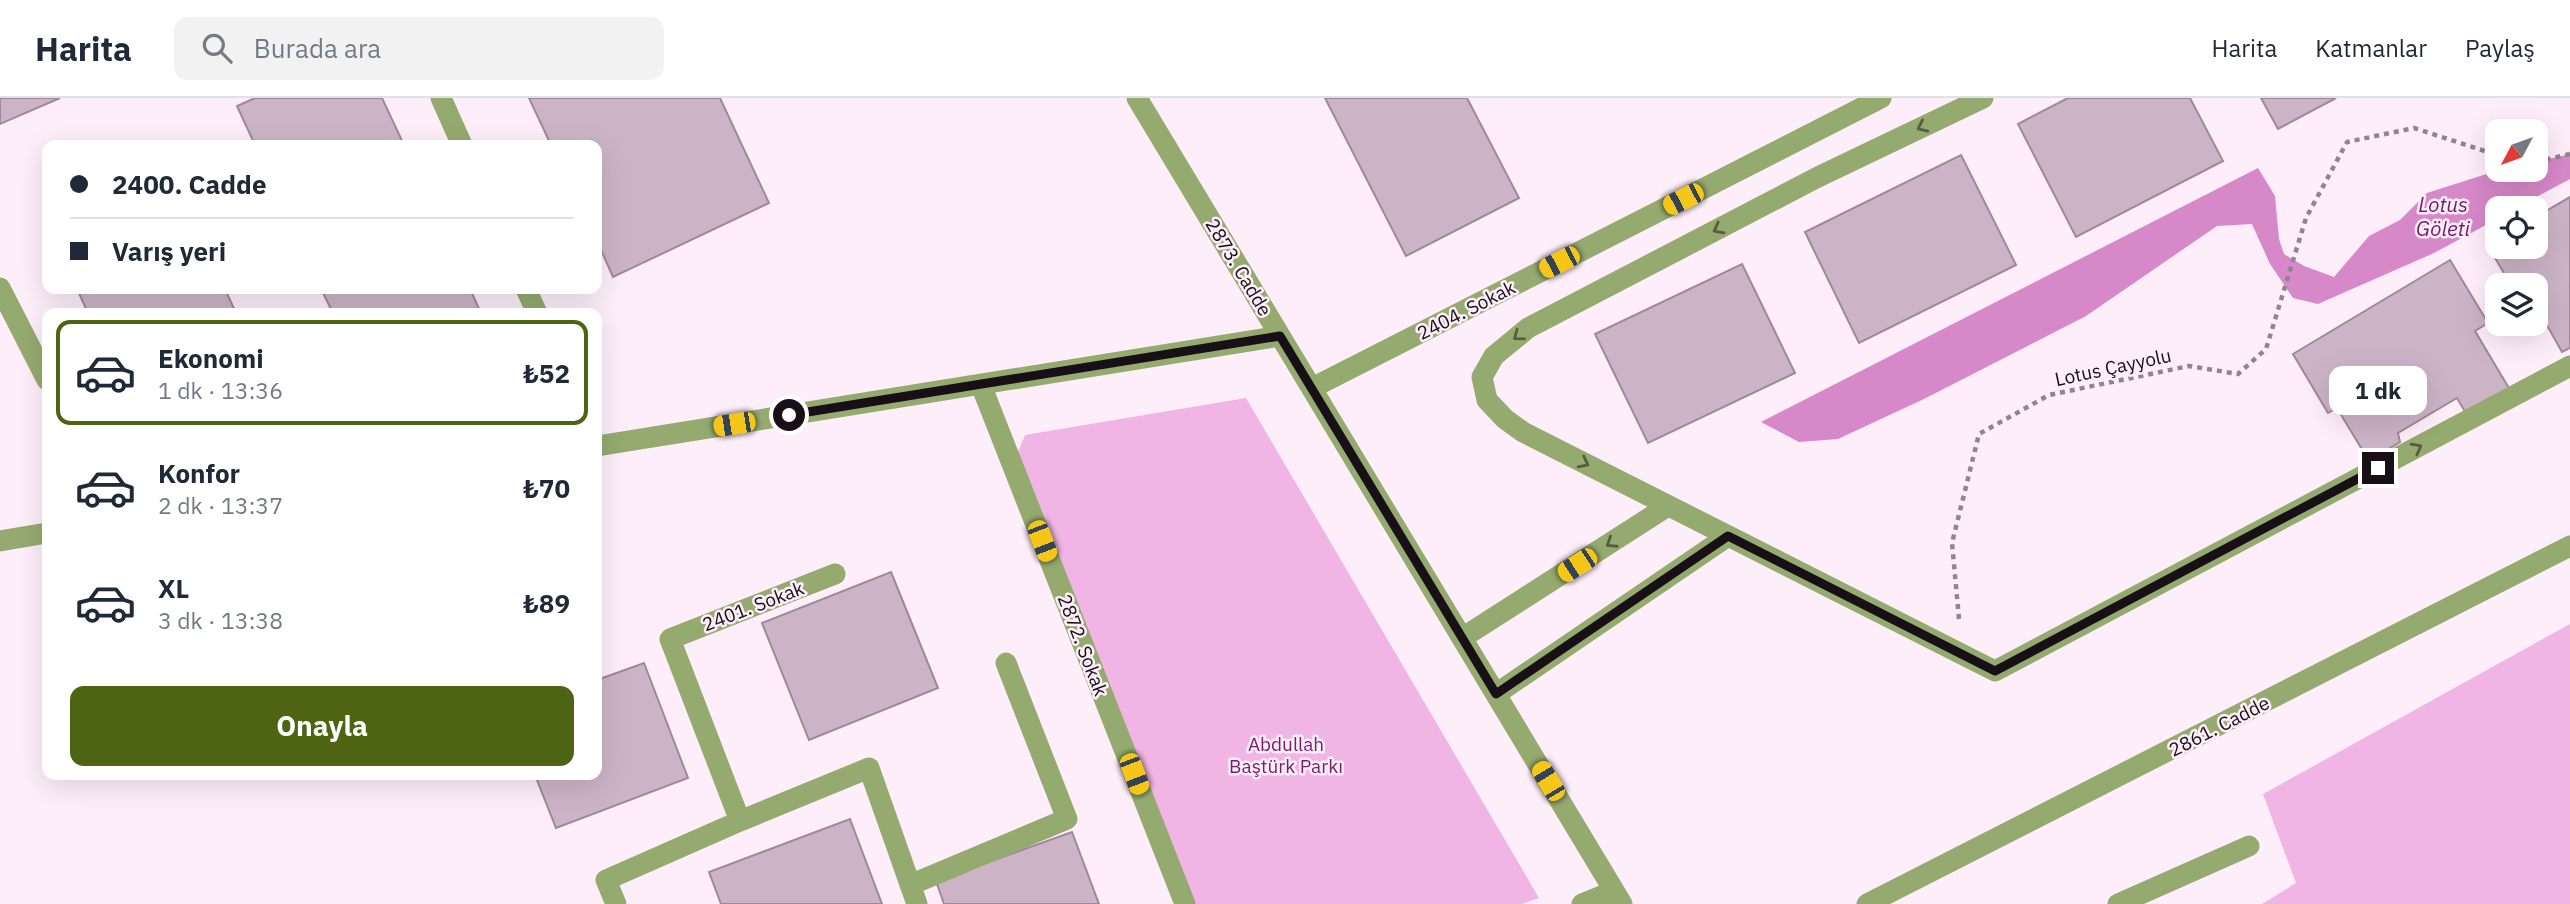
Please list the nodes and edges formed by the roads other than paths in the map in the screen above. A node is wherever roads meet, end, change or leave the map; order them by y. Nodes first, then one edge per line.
1 (441, 98) edge
2 (1137, 98) edge
3 (1881, 98) edge
4 (1983, 98) edge
5 (460, 140) edge
6 (0, 288) edge
7 (1280, 336) junction
8 (2570, 366) edge
9 (42, 370) edge
10 (981, 385) junction
11 (1312, 388) junction
12 (602, 445) edge
13 (1668, 506) junction
14 (42, 534) edge
15 (1728, 536) junction
16 (0, 541) edge
17 (2570, 546) edge
18 (835, 574) dead end
19 (1462, 638) junction
20 (1006, 663) dead end
21 (1496, 694) junction
22 (740, 821) junction
23 (2249, 846) dead end
24 (914, 894) edge
25 (1618, 897) edge
26 (1881, 901) edge
27 (616, 904) edge
28 (1185, 904) edge
29 (1582, 904) edge
30 (2118, 904) edge

1 - 5 street
2 - 7 street, 2873. Cadde
3 - 11 street, 2404. Sokak
4 -> 13 street
6 - 9 street
7 - 10 street
7 - 11 street, 2873. Cadde
15 -> 8 street
10 - 12 street
10 - 28 street, 2872. Sokak
11 - 19 street, 2873. Cadde
13 - 15 street
13 -> 19 street
14 - 16 street
15 - 21 street
17 - 26 street, 2861. Cadde
18 - 22 street, 2401. Sokak
19 - 21 street, 2873. Cadde
20 - 24 street
21 - 25 street, 2873. Cadde
22 - 24 street
22 - 27 street
23 - 30 street
25 - 29 street

